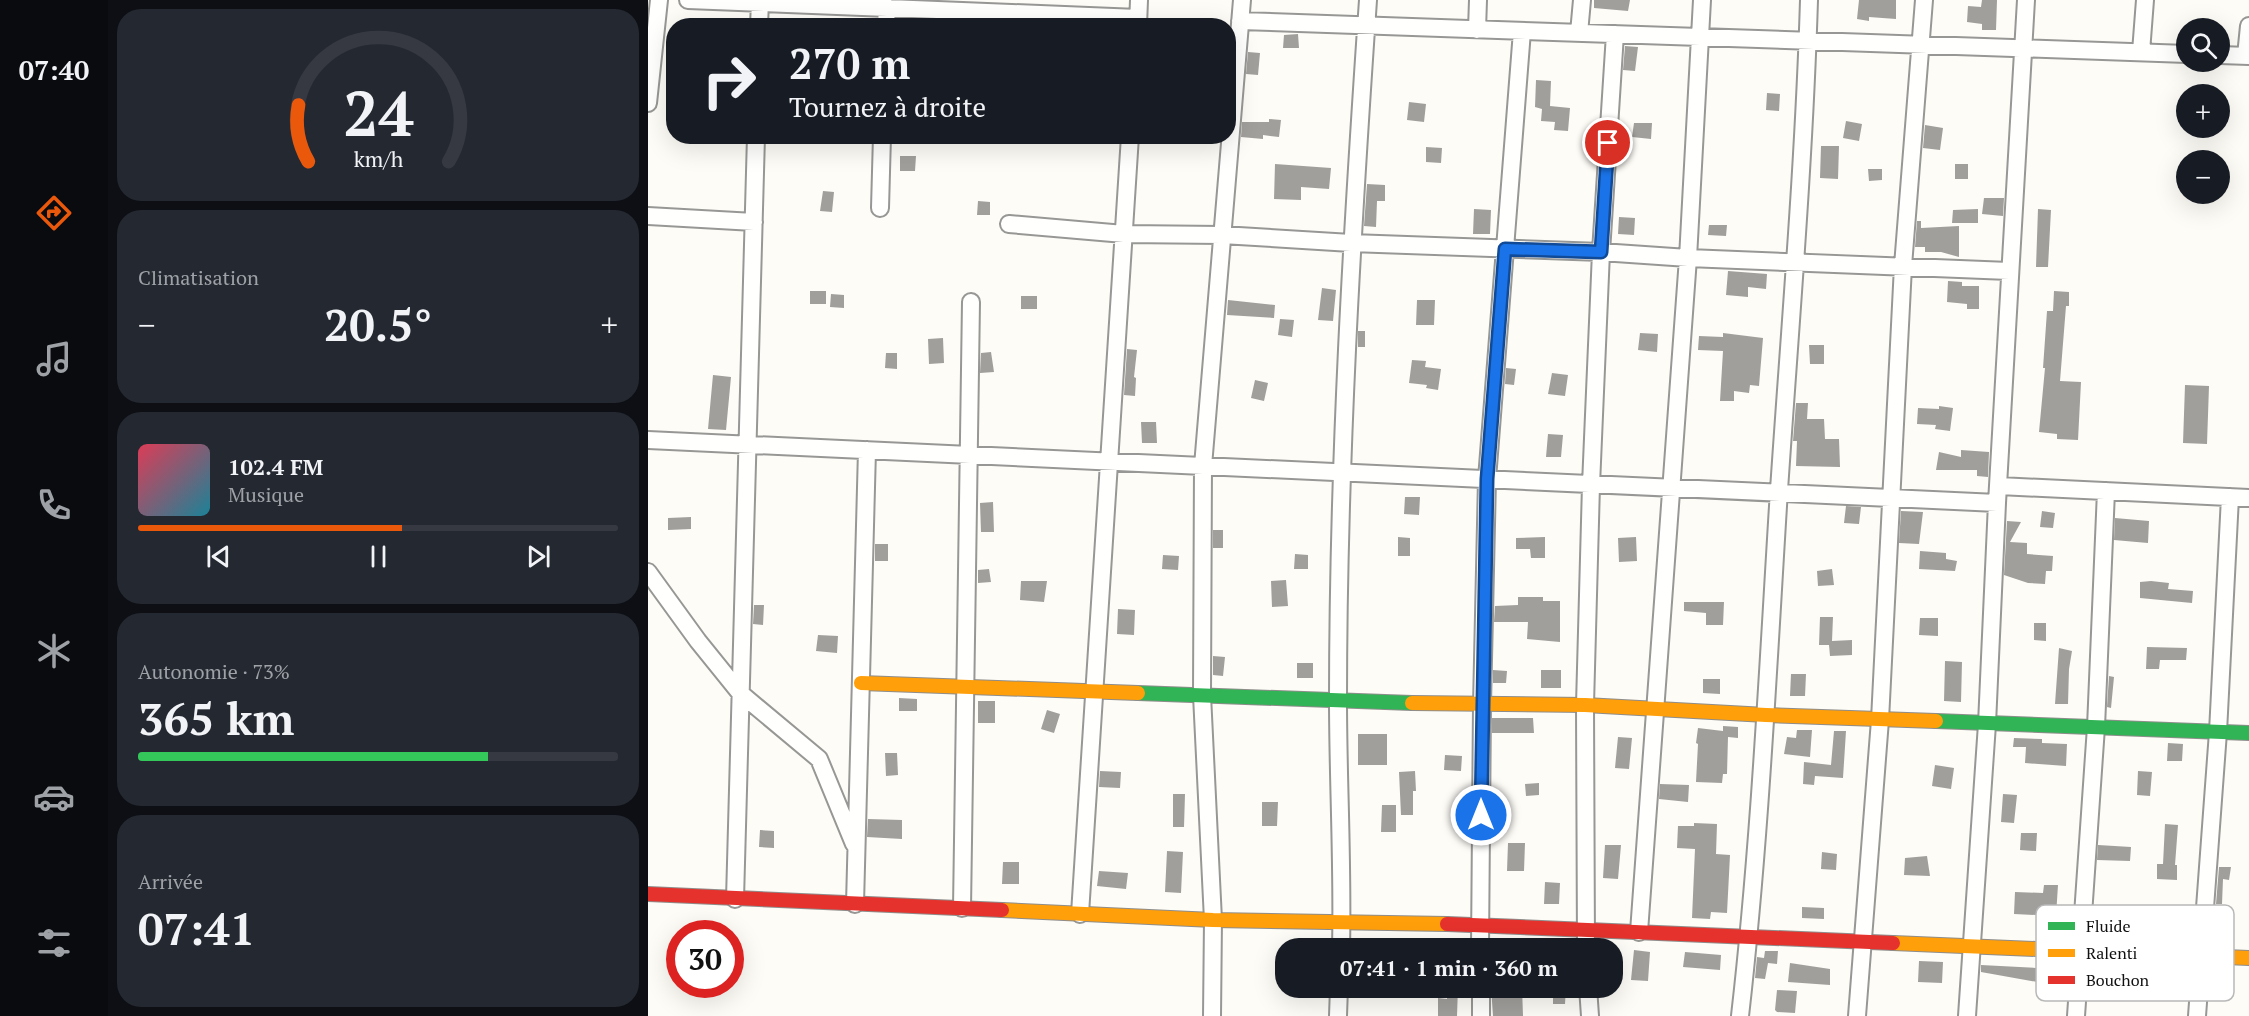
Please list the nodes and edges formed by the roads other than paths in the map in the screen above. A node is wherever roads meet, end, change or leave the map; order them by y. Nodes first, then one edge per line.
1 (659, 0) edge
2 (688, 0) edge
3 (1139, 0) edge
4 (1242, 0) edge
5 (1368, 0) edge
6 (1478, 0) edge
7 (1582, 0) edge
8 (1702, 0) edge
9 (1809, 0) edge
10 (1924, 0) edge
11 (2026, 0) edge
12 (2145, 0) edge
13 (760, 2) junction
14 (804, 2) edge
15 (914, 4) edge
16 (887, 7) junction
17 (1030, 7) edge
18 (759, 18) edge
19 (886, 18) edge
20 (1109, 18) edge
21 (1138, 18) edge
22 (1240, 21) junction
23 (1367, 26) junction
24 (2249, 26) edge
25 (1477, 30) junction
26 (1522, 31) junction
27 (1579, 33) junction
28 (1615, 34) junction
29 (1702, 37) junction
30 (1807, 42) junction
31 (1922, 45) junction
32 (2024, 50) junction
33 (2141, 52) junction
34 (2176, 54) edge
35 (2230, 55) edge
36 (2248, 56) edge
37 (1236, 69) edge
38 (648, 103) edge
39 (756, 144) edge
40 (882, 144) edge
41 (1130, 144) edge
42 (1230, 144) edge
43 (880, 208) dead end
44 (648, 216) edge
45 (754, 222) junction
46 (1009, 224) dead end
47 (1124, 234) junction
48 (1222, 235) junction
49 (1351, 243) junction
50 (1505, 249) junction
51 (1601, 252) junction
52 (1688, 258) junction
53 (1795, 262) junction
54 (1903, 266) junction
55 (2009, 271) junction
56 (971, 302) dead end
57 (648, 440) edge
58 (747, 444) junction
59 (867, 450) junction
60 (968, 455) junction
61 (1108, 461) junction
62 (1203, 466) junction
63 (1342, 472) junction
64 (1487, 479) junction
65 (1591, 485) junction
66 (1670, 488) junction
67 (2106, 491) junction
68 (1779, 493) junction
69 (1998, 495) junction
70 (2230, 497) junction
71 (1890, 498) junction
72 (2249, 498) edge
73 (648, 572) edge
74 (861, 683) junction
75 (965, 687) junction
76 (1095, 692) junction
77 (740, 693) junction
78 (1202, 696) junction
79 (1338, 700) junction
80 (1482, 705) junction
81 (1585, 705) junction
82 (1656, 709) junction
83 (1766, 715) junction
84 (1880, 720) junction
85 (1988, 723) junction
86 (2096, 727) junction
87 (2218, 732) junction
88 (2249, 733) edge
89 (857, 851) junction
90 (648, 894) edge
91 (735, 899) junction
92 (855, 904) junction
93 (2083, 905) edge
94 (2205, 905) edge
95 (962, 908) junction
96 (1080, 914) junction
97 (1213, 920) junction
98 (1341, 922) junction
99 (1480, 925) junction
100 (1585, 931) junction
101 (1639, 932) junction
102 (1749, 937) junction
103 (1341, 938) edge
104 (1480, 938) edge
105 (1585, 938) edge
106 (1862, 940) junction
107 (1971, 945) junction
108 (2036, 948) edge
109 (2234, 957) edge
110 (2249, 958) edge
111 (1339, 998) edge
112 (1481, 998) edge
113 (1589, 998) edge
114 (2077, 1001) edge
115 (2198, 1001) edge
116 (1212, 1016) edge
117 (1338, 1016) edge
118 (1481, 1016) edge
119 (1590, 1016) edge
120 (1740, 1016) edge
121 (1857, 1016) edge
122 (1967, 1016) edge
123 (2076, 1016) edge
124 (2197, 1016) edge

1 - 38 street
2 - 13 street
3 - 21 street
4 - 22 street
5 - 23 street
6 - 25 street
7 - 27 street
8 - 29 street
9 - 30 street
10 - 31 street
11 - 32 street
12 - 33 street
13 - 14 street
13 - 18 street
14 - 16 street
15 - 16 street
15 - 17 street
16 - 19 street
17 - 20 street
22 - 23 street
22 - 37 street
23 - 25 street
23 - 49 street
24 - 36 street
25 - 26 street
26 - 27 street
26 - 50 street
27 - 28 street
28 - 29 street
28 - 51 street
29 - 30 street
29 - 52 street
30 - 31 street
30 - 53 street
31 - 32 street
31 - 54 street
32 - 33 street
32 - 55 street
33 - 34 street
35 - 36 street
39 - 45 street
40 - 43 street
41 - 47 street
42 - 48 street
44 - 45 street
45 - 58 street
46 - 47 street
47 - 48 street
47 - 61 street
48 - 49 street
48 - 62 street
49 - 50 street
49 - 63 street
50 - 51 street
50 - 64 street
51 - 52 street
51 - 65 street
52 - 53 street
52 - 66 street
53 - 54 street
53 - 68 street
54 - 55 street
54 - 71 street
55 - 69 street
56 - 60 street
57 - 58 street
58 - 59 street
58 - 77 street
59 - 60 street
59 - 74 street
60 - 61 street
60 - 75 street
61 - 62 street
61 - 76 street
62 - 63 street
62 - 78 street
63 - 64 street
63 - 79 street
64 - 65 street
64 - 80 street
65 - 66 street
65 - 81 street
66 - 68 street
66 - 82 street
67 - 69 street
67 - 70 street
67 - 86 street
68 - 71 street
68 - 83 street
69 - 71 street
69 - 85 street
70 - 72 street
70 - 87 street
71 - 84 street
73 - 77 street
74 - 75 street
74 - 89 street
75 - 76 street
75 - 95 street
76 - 78 street
76 - 96 street
77 - 89 street
77 - 91 street
78 - 79 street
78 - 97 street
79 - 80 street
79 - 98 street
80 - 81 street
80 - 99 street
81 - 82 street
81 - 100 street
82 - 83 street
82 - 101 street
83 - 84 street
83 - 102 street
84 - 85 street
84 - 106 street
85 - 86 street
85 - 107 street
86 - 87 street
86 - 93 street
87 - 88 street
87 - 94 street
89 - 92 street
90 - 91 street
91 - 92 street
92 - 95 street
95 - 96 street
96 - 97 street
97 - 98 street
97 - 116 street
98 - 99 street
98 - 103 street
99 - 100 street
99 - 104 street
100 - 101 street
100 - 105 street
101 - 102 street
102 - 106 street
102 - 120 street
106 - 107 street
106 - 121 street
107 - 108 street
107 - 122 street
109 - 110 street
111 - 117 street
112 - 118 street
113 - 119 street
114 - 123 street
115 - 124 street

